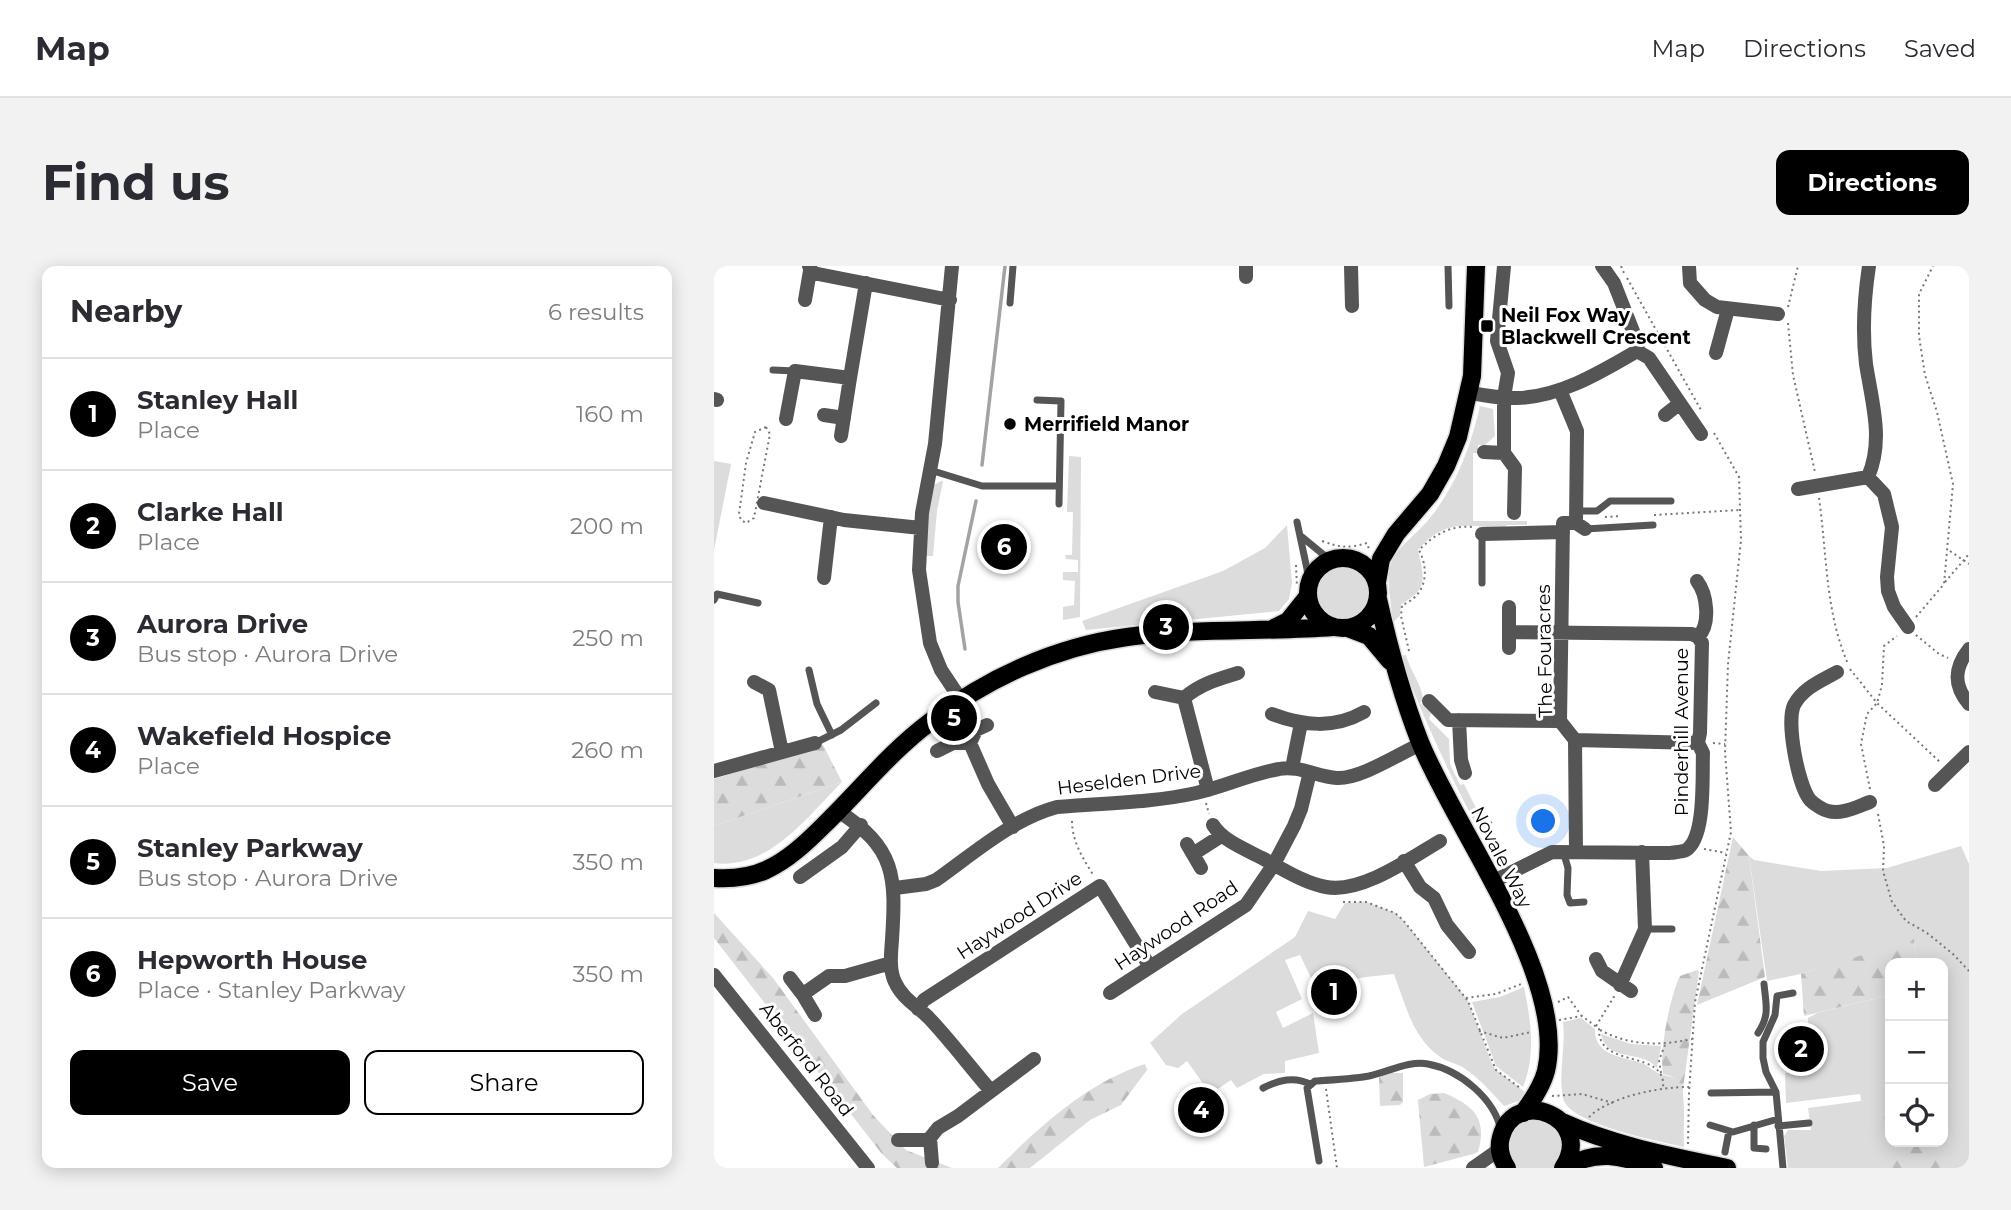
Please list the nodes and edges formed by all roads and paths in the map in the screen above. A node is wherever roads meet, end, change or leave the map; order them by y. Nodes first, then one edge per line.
1 (952, 266) edge
2 (1013, 266) edge
3 (1351, 266) edge
4 (1448, 266) edge
5 (1476, 266) edge
6 (1504, 266) edge
7 (1602, 266) edge
8 (1689, 266) edge
9 (1798, 266) edge
10 (1868, 266) edge
11 (1933, 266) edge
12 (810, 268) edge
13 (866, 283) junction
14 (805, 300) dead end
15 (950, 300) junction
16 (1010, 303) dead end
17 (1352, 306) dead end
18 (1448, 306) dead end
19 (1728, 309) junction
20 (1784, 316) junction
21 (1637, 351) junction
22 (1716, 354) dead end
23 (773, 370) dead end
24 (795, 371) junction
25 (850, 378) junction
26 (1560, 390) junction
27 (1469, 393) junction
28 (1504, 397) junction
29 (1037, 400) dead end
30 (1679, 404) junction
31 (824, 415) dead end
32 (1665, 415) dead end
33 (844, 418) junction
34 (786, 419) dead end
35 (1701, 434) dead end
36 (841, 436) dead end
37 (1484, 452) dead end
38 (1504, 453) junction
39 (930, 470) junction
40 (1868, 477) junction
41 (1059, 486) junction
42 (1818, 486) junction
43 (1798, 489) dead end
44 (1671, 501) dead end
45 (764, 503) dead end
46 (1059, 504) dead end
47 (1740, 510) dead end
48 (1514, 513) dead end
49 (739, 514) joint
50 (1647, 515) dead end
51 (1623, 516) dead end
52 (831, 517) junction
53 (1600, 517) dead end
54 (1579, 521) junction
55 (1297, 522) dead end
56 (1653, 525) dead end
57 (921, 528) junction
58 (1563, 532) junction
59 (1396, 534) junction
60 (1482, 534) junction
61 (1301, 537) junction
62 (1323, 540) dead end
63 (1367, 543) dead end
64 (1948, 550) junction
65 (1969, 554) edge
66 (1296, 558) dead end
67 (1350, 558) junction
68 (1331, 559) junction
69 (1964, 561) junction
70 (1969, 564) edge
71 (826, 578) dead end
72 (1697, 581) dead end
73 (1482, 583) dead end
74 (1944, 584) junction
75 (1305, 590) junction
76 (1378, 591) junction
77 (714, 600) edge
78 (758, 603) dead end
79 (1509, 607) dead end
80 (1341, 627) junction
81 (1908, 627) junction
82 (1267, 630) junction
83 (1509, 632) junction
84 (1562, 632) junction
85 (1698, 637) junction
86 (1509, 648) dead end
87 (1969, 649) edge
88 (1409, 651) dead end
89 (1959, 662) junction
90 (1392, 664) junction
91 (810, 670) dead end
92 (1837, 672) dead end
93 (1238, 673) dead end
94 (754, 682) dead end
95 (1155, 692) dead end
96 (1184, 698) junction
97 (961, 700) junction
98 (1429, 701) dead end
99 (876, 703) dead end
100 (1877, 703) junction
101 (1969, 704) edge
102 (1364, 712) dead end
103 (1272, 714) dead end
104 (1459, 720) junction
105 (1560, 721) junction
106 (1301, 723) junction
107 (987, 725) dead end
108 (832, 735) junction
109 (1575, 740) junction
110 (816, 743) joint
111 (970, 743) junction
112 (1698, 743) junction
113 (1421, 744) junction
114 (937, 751) dead end
115 (782, 752) junction
116 (1969, 752) edge
117 (1292, 768) junction
118 (714, 771) edge
119 (1949, 771) junction
120 (1311, 772) junction
121 (1465, 773) dead end
122 (1935, 785) dead end
123 (1205, 790) junction
124 (1870, 802) junction
125 (1073, 806) junction
126 (838, 811) junction
127 (1492, 822) dead end
128 (860, 825) junction
129 (1013, 827) junction
130 (1217, 830) junction
131 (1478, 832) dead end
132 (1440, 841) dead end
133 (1689, 847) junction
134 (1569, 851) junction
135 (1642, 852) junction
136 (1727, 853) dead end
137 (1404, 861) junction
138 (1274, 864) junction
139 (1202, 868) dead end
140 (800, 877) dead end
141 (714, 878) edge
142 (1492, 882) junction
143 (1100, 886) junction
144 (895, 888) junction
145 (1333, 897) dead end
146 (1584, 902) dead end
147 (1645, 929) junction
148 (1672, 929) dead end
149 (1469, 952) dead end
150 (1595, 959) dead end
151 (891, 962) junction
152 (1150, 967) junction
153 (1969, 971) edge
154 (714, 975) edge
155 (790, 978) dead end
156 (1525, 982) dead end
157 (1763, 984) dead end
158 (1626, 988) junction
159 (1110, 993) dead end
160 (1793, 993) dead end
161 (803, 995) junction
162 (1466, 998) junction
163 (918, 1009) junction
164 (816, 1015) dead end
165 (1582, 1016) junction
166 (1543, 1021) junction
167 (1598, 1028) junction
168 (1479, 1031) junction
169 (1758, 1033) dead end
170 (1692, 1039) dead end
171 (1665, 1045) junction
172 (1034, 1059) dead end
173 (1545, 1074) junction
174 (1662, 1077) junction
175 (1325, 1081) junction
176 (1311, 1084) junction
177 (1689, 1087) dead end
178 (1264, 1088) dead end
179 (1662, 1088) junction
180 (991, 1091) junction
181 (1525, 1091) dead end
182 (1776, 1092) junction
183 (1711, 1093) dead end
184 (1559, 1096) dead end
185 (1613, 1103) junction
186 (1494, 1111) junction
187 (1517, 1116) junction
188 (1558, 1119) junction
189 (1586, 1119) dead end
190 (1778, 1123) junction
191 (1809, 1123) dead end
192 (1710, 1125) dead end
193 (1754, 1125) junction
194 (1729, 1131) junction
195 (930, 1138) junction
196 (898, 1140) dead end
197 (1501, 1142) junction
198 (1766, 1149) dead end
199 (1644, 1151) junction
200 (1726, 1160) edge
201 (1319, 1161) dead end
202 (932, 1163) dead end
203 (868, 1168) edge
204 (1337, 1168) edge
205 (1474, 1168) edge
206 (1507, 1168) edge
207 (1564, 1168) edge
208 (1656, 1168) edge
209 (1783, 1168) edge

1 - 15 street
2 - 16 lane
3 - 17 street
4 - 18 lane
5 - 27 main road
6 - 28 street
7 - 21 street
8 - 19 street
9 - 20 path
10 - 40 street
11 - 64 path
12 - 13 street
12 - 14 street
13 - 15 street
13 - 25 street
15 - 39 street
19 - 20 street
19 - 22 street
20 - 42 path
21 - 26 street
21 - 30 street
23 - 24 lane
24 - 25 street
24 - 34 street
25 - 33 street
26 - 28 street
26 - 54 street
27 - 28 street
27 - 59 main road
28 - 38 street
29 - 41 lane
30 - 32 street
30 - 35 street
31 - 33 street
33 - 36 street
37 - 38 street
38 - 48 street
39 - 41 lane
39 - 57 street
40 - 42 street
40 - 81 street
41 - 46 lane
42 - 43 street
42 - 100 path
44 - 54 lane
45 - 52 street
47 - 50 path
49 - 49 path
51 - 53 path
52 - 57 street
52 - 71 street
54 - 56 lane
54 - 58 street
55 - 61 lane
57 - 97 street
58 - 60 street
58 - 84 street, The Fouracres
59 - 67 main road
59 - 76 main road
60 - 73 lane
60 - 88 path
61 - 68 lane
61 - 75 lane
62 - 63 path
64 - 69 path
64 - 74 path
65 - 69 path
66 - 75 path
67 - 68 main road
67 - 76 main road
68 - 75 main road
69 - 70 path
69 - 74 path
72 - 85 street, Pinderhill Avenue
74 - 81 path
75 - 80 main road
75 - 82 main road
76 - 80 main road
76 - 90 main road, Novale Way
77 - 78 lane
79 - 83 street
80 - 82 main road
80 - 90 main road, Novale Way
81 - 89 path
81 - 100 path
82 - 97 main road
83 - 84 street
83 - 86 street
84 - 85 street
84 - 105 street, The Fouracres
85 - 112 street, Pinderhill Avenue
87 - 89 street
89 - 101 street
90 - 113 main road, Novale Way
91 - 108 lane
92 - 124 street
93 - 96 street
94 - 115 street
95 - 96 street
96 - 123 street
97 - 126 main road
98 - 104 street
99 - 108 lane
100 - 119 path
100 - 124 path
102 - 106 street
103 - 106 street
104 - 105 street
104 - 121 street
105 - 109 street, The Fouracres
106 - 117 street
107 - 111 street
108 - 110 lane
109 - 112 street
109 - 134 street
110 - 115 street
111 - 114 street
111 - 129 street
112 - 133 street, Pinderhill Avenue
113 - 120 street, Heselden Drive
113 - 142 main road, Novale Way
115 - 118 street
116 - 119 street
117 - 120 street, Heselden Drive
117 - 123 street, Heselden Drive
119 - 122 street
120 - 138 street, Haywood Road
123 - 125 street, Heselden Drive
123 - 130 path
124 - 153 path
125 - 129 street, Heselden Drive
125 - 143 path
126 - 128 street
126 - 141 main road
127 - 131 path
128 - 140 street
128 - 144 street
129 - 144 street, Heselden Drive
130 - 138 street
130 - 139 street
132 - 137 street
133 - 135 street
133 - 136 path
134 - 135 street
134 - 142 street
134 - 146 lane
135 - 147 street
137 - 138 street
137 - 149 street
138 - 152 street, Haywood Road
142 - 166 main road, Novale Way
143 - 152 street, Haywood Drive
143 - 163 street, Haywood Drive
144 - 151 street
145 - 162 path
147 - 148 lane
147 - 158 street
150 - 158 street
151 - 161 street
151 - 163 street
152 - 159 street, Haywood Road
154 - 203 street, Aberford Road
155 - 161 street
156 - 162 path
157 - 169 lane
158 - 167 path
160 - 182 lane
161 - 164 street
162 - 168 path
163 - 180 street
165 - 166 path
165 - 166 path
165 - 167 path
166 - 168 path
166 - 173 main road, Novale Way
167 - 171 path
167 - 174 path
168 - 181 path
170 - 171 path
171 - 174 path
172 - 180 street
173 - 187 main road, Novale Way
173 - 188 main road, Novale Way
174 - 179 path
175 - 176 lane
175 - 186 lane
175 - 204 path
176 - 178 lane
176 - 201 lane
177 - 179 path
179 - 185 path
180 - 195 street
182 - 183 lane
182 - 190 lane
184 - 185 path
185 - 189 path
186 - 187 lane
186 - 197 lane
187 - 188 main road
187 - 197 main road, Novale Way
188 - 199 main road
188 - 207 main road, Novale Way
190 - 191 lane
190 - 193 lane
190 - 209 lane
192 - 194 lane
193 - 194 lane
193 - 198 lane
194 - 200 lane
195 - 196 street
195 - 202 street
197 - 205 street
197 - 206 main road
199 - 200 main road
199 - 208 lane
207 - 208 main road

